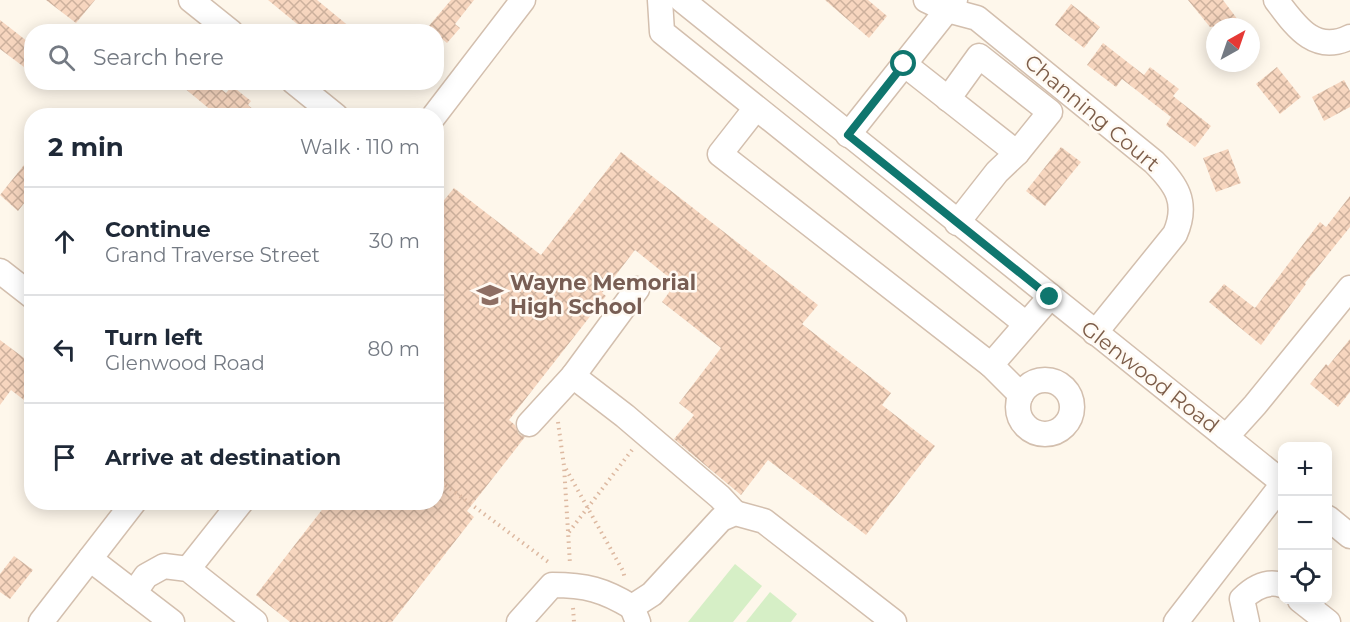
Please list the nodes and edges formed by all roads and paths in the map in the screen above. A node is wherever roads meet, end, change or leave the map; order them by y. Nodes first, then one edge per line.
1 (191, 0) edge
2 (523, 0) edge
3 (660, 0) edge
4 (682, 0) edge
5 (1276, 0) edge
6 (943, 3) edge
7 (221, 24) edge
8 (1350, 37) edge
9 (904, 64) junction
10 (304, 90) edge
11 (948, 99) junction
12 (326, 108) edge
13 (440, 108) edge
14 (756, 108) junction
15 (848, 135) junction
16 (1017, 153) junction
17 (957, 222) junction
18 (0, 271) edge
19 (1350, 288) edge
20 (637, 289) dead end
21 (24, 290) edge
22 (1050, 297) junction
23 (1026, 324) junction
24 (1095, 333) junction
25 (991, 365) junction
26 (573, 376) junction
27 (1021, 394) dead end
28 (555, 395) junction
29 (529, 424) dead end
30 (645, 433) junction
31 (1226, 437) junction
32 (564, 466) junction
33 (1278, 480) edge
34 (444, 483) edge
35 (1278, 488) edge
36 (588, 508) junction
37 (128, 510) edge
38 (235, 510) edge
39 (735, 513) junction
40 (1332, 521) edge
41 (568, 533) junction
42 (1350, 536) edge
43 (90, 559) junction
44 (188, 569) junction
45 (1278, 584) edge
46 (571, 585) junction
47 (134, 593) junction
48 (1305, 604) edge
49 (635, 614) edge
50 (45, 621) edge
51 (172, 622) edge
52 (255, 622) edge
53 (519, 622) edge
54 (574, 622) edge
55 (894, 622) edge
56 (1176, 622) edge
57 (1247, 622) edge
58 (1328, 622) edge

1 - 7 street
2 - 13 street
3 - 14 street
4 - 15 street, Glenwood Road
5 - 8 street
6 - 9 street
6 - 24 street, Channing Court
9 - 11 street
9 - 15 street
10 - 12 street
11 - 16 street
11 - 16 street
14 - 23 street
14 - 25 street
15 - 17 street, Glenwood Road
16 - 17 street
17 - 22 street, Glenwood Road
18 - 21 street
19 - 31 street
20 - 26 street
22 - 23 street
22 - 24 street, Glenwood Road
23 - 25 street
24 - 31 street, Glenwood Road
25 - 27 street
26 - 28 street
26 - 30 street
28 - 29 street
28 - 32 path
30 - 36 path
30 - 39 street
31 - 33 street, Glenwood Road
32 - 36 path
32 - 41 path
34 - 46 path
35 - 56 street
36 - 41 path
36 - 49 path
37 - 43 street
38 - 44 street
39 - 49 street
39 - 55 street
40 - 42 street
41 - 46 path
43 - 47 street
43 - 50 street
44 - 47 street
44 - 52 street
45 - 57 street
46 - 49 street
46 - 53 street
46 - 54 path
47 - 51 street
48 - 58 street

